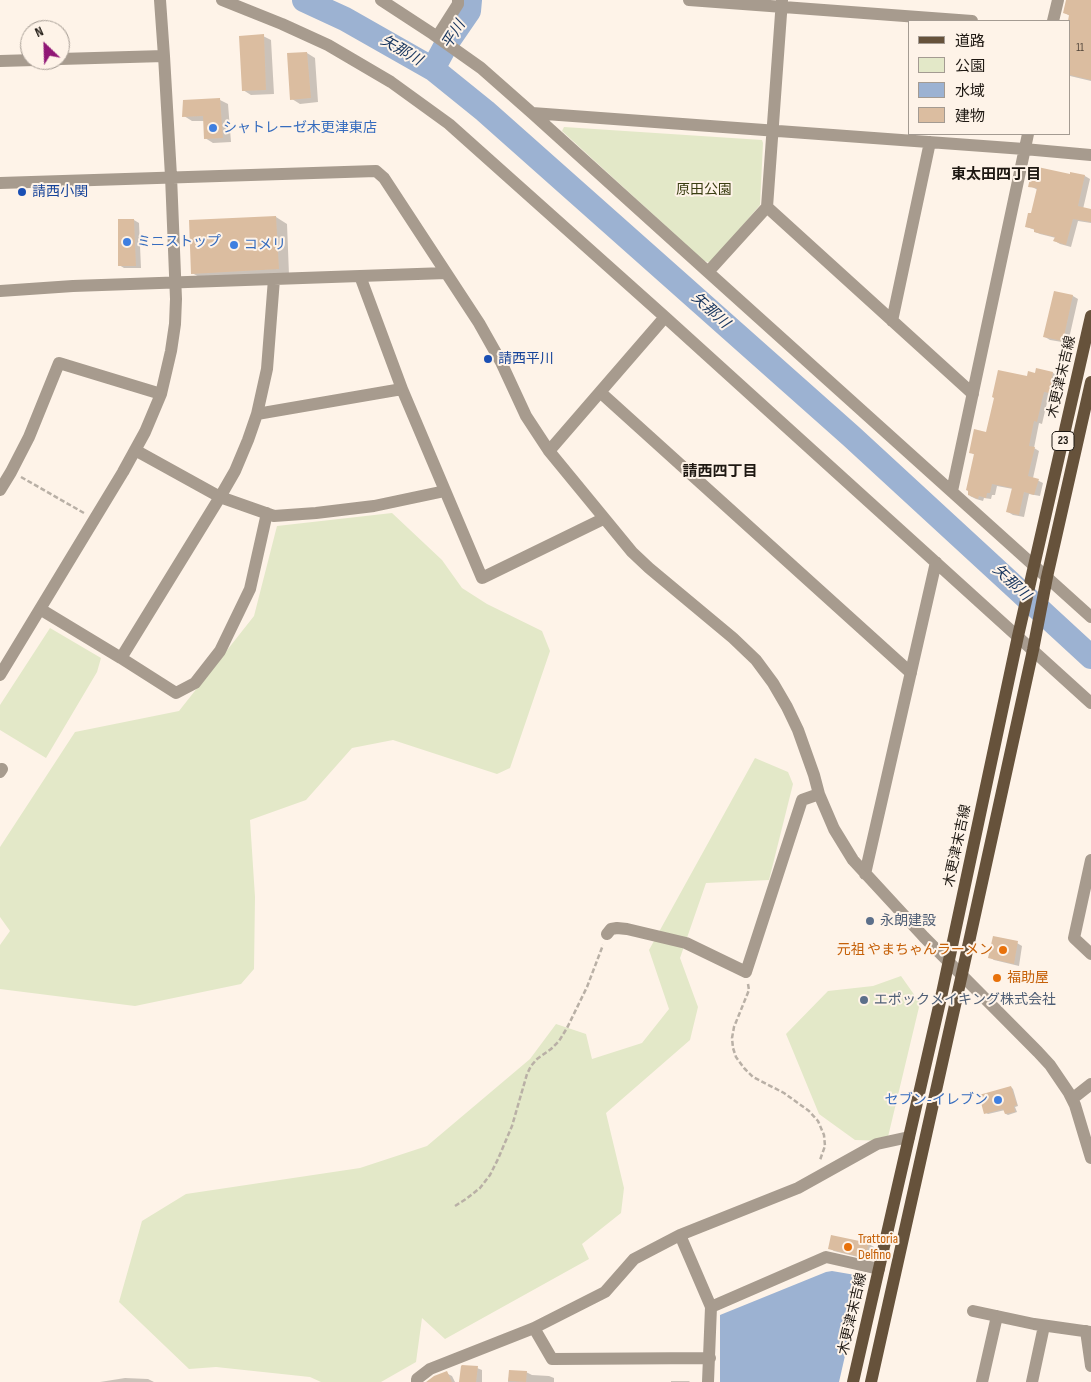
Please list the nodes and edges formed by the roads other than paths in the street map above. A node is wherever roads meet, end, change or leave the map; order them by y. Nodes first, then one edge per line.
1 (160, 0) edge
2 (222, 0) edge
3 (381, 0) edge
4 (458, 0) edge
5 (689, 0) edge
6 (1058, 0) edge
7 (782, 4) edge
8 (961, 20) edge
9 (1053, 20) edge
10 (443, 42) junction
11 (164, 56) junction
12 (70, 59) edge
13 (20, 60) edge
14 (0, 61) edge
15 (532, 112) junction
16 (773, 130) junction
17 (1028, 135) edge
18 (930, 142) junction
19 (1024, 149) junction
20 (1091, 156) edge
21 (171, 176) junction
22 (0, 183) edge
23 (768, 208) junction
24 (708, 272) junction
25 (446, 273) junction
26 (360, 276) junction
27 (274, 279) junction
28 (176, 283) junction
29 (0, 291) edge
30 (1091, 316) edge
31 (665, 317) junction
32 (892, 321) junction
33 (1091, 382) edge
34 (402, 389) junction
35 (600, 392) junction
36 (161, 394) junction
37 (973, 394) junction
38 (257, 414) junction
39 (135, 450) junction
40 (549, 451) junction
41 (0, 490) edge
42 (445, 491) junction
43 (952, 491) junction
44 (220, 497) junction
45 (267, 513) junction
46 (603, 519) junction
47 (936, 562) junction
48 (1034, 566) junction
49 (1047, 577) junction
50 (40, 609) junction
51 (1091, 617) edge
52 (1018, 636) junction
53 (1033, 650) junction
54 (121, 658) junction
55 (911, 673) junction
56 (0, 676) edge
57 (1091, 703) edge
58 (819, 794) junction
59 (1091, 860) edge
60 (865, 874) junction
61 (607, 934) road end
62 (1091, 954) edge
63 (948, 962) junction
64 (962, 974) junction
65 (1091, 1084) edge
66 (1072, 1099) junction
67 (909, 1138) junction
68 (1091, 1158) edge
69 (680, 1236) junction
70 (879, 1268) junction
71 (711, 1307) junction
72 (972, 1310) dead end
73 (997, 1316) junction
74 (1044, 1326) junction
75 (534, 1328) junction
76 (1088, 1332) edge
77 (710, 1358) junction
78 (1091, 1366) edge
79 (417, 1382) edge
80 (708, 1382) edge
81 (853, 1382) edge
82 (871, 1382) edge
83 (982, 1382) edge
84 (1032, 1382) edge

1 - 11 street
2 - 31 street
3 - 10 street
4 - 10 street
5 - 7 street
6 - 9 street
7 - 8 street
7 - 16 street
10 - 15 street
11 - 12 street
11 - 21 street
13 - 14 street
15 - 16 street
15 - 24 street
16 - 18 street
16 - 23 street
17 - 19 street
18 - 19 street
18 - 32 street
19 - 20 street
19 - 37 street
21 - 22 street
21 - 25 street
21 - 28 street
23 - 24 street
23 - 32 street
24 - 43 street
25 - 26 street
25 - 40 street
26 - 27 street
26 - 34 street
27 - 28 street
27 - 38 street
28 - 29 street
28 - 36 street
30 - 48 main road, 木更津末吉線 / 23
31 - 35 street
31 - 47 street
32 - 37 street
33 - 49 main road, 23
34 - 38 street
34 - 42 street
35 - 40 street
35 - 55 street
36 - 39 street
36 - 41 street
37 - 43 street
38 - 44 street
39 - 44 street
39 - 50 street
40 - 46 street
42 - 45 street
42 - 46 street
43 - 48 street
44 - 45 street
44 - 54 street
45 - 54 street
46 - 58 street
47 - 52 street
47 - 55 street
48 - 49 street
48 - 52 main road, 木更津末吉線 / 23
49 - 51 street
49 - 53 main road, 23
50 - 54 street
50 - 56 street
52 - 53 street
52 - 63 main road, 木更津末吉線 / 23
53 - 57 street
53 - 64 main road, 23
55 - 60 street
58 - 60 street
58 - 61 street
59 - 62 street
60 - 63 street
63 - 64 street
63 - 67 main road, 木更津末吉線 / 23
64 - 66 street
64 - 82 main road, 23
65 - 66 street
66 - 68 street
67 - 69 street
67 - 70 main road, 木更津末吉線 / 23
69 - 71 street
69 - 75 street
70 - 71 street
70 - 81 main road, 木更津末吉線 / 23
71 - 77 street
72 - 73 street
73 - 74 street
73 - 83 street
74 - 76 street
74 - 84 street
75 - 77 street
75 - 79 street
76 - 78 street
77 - 80 street

